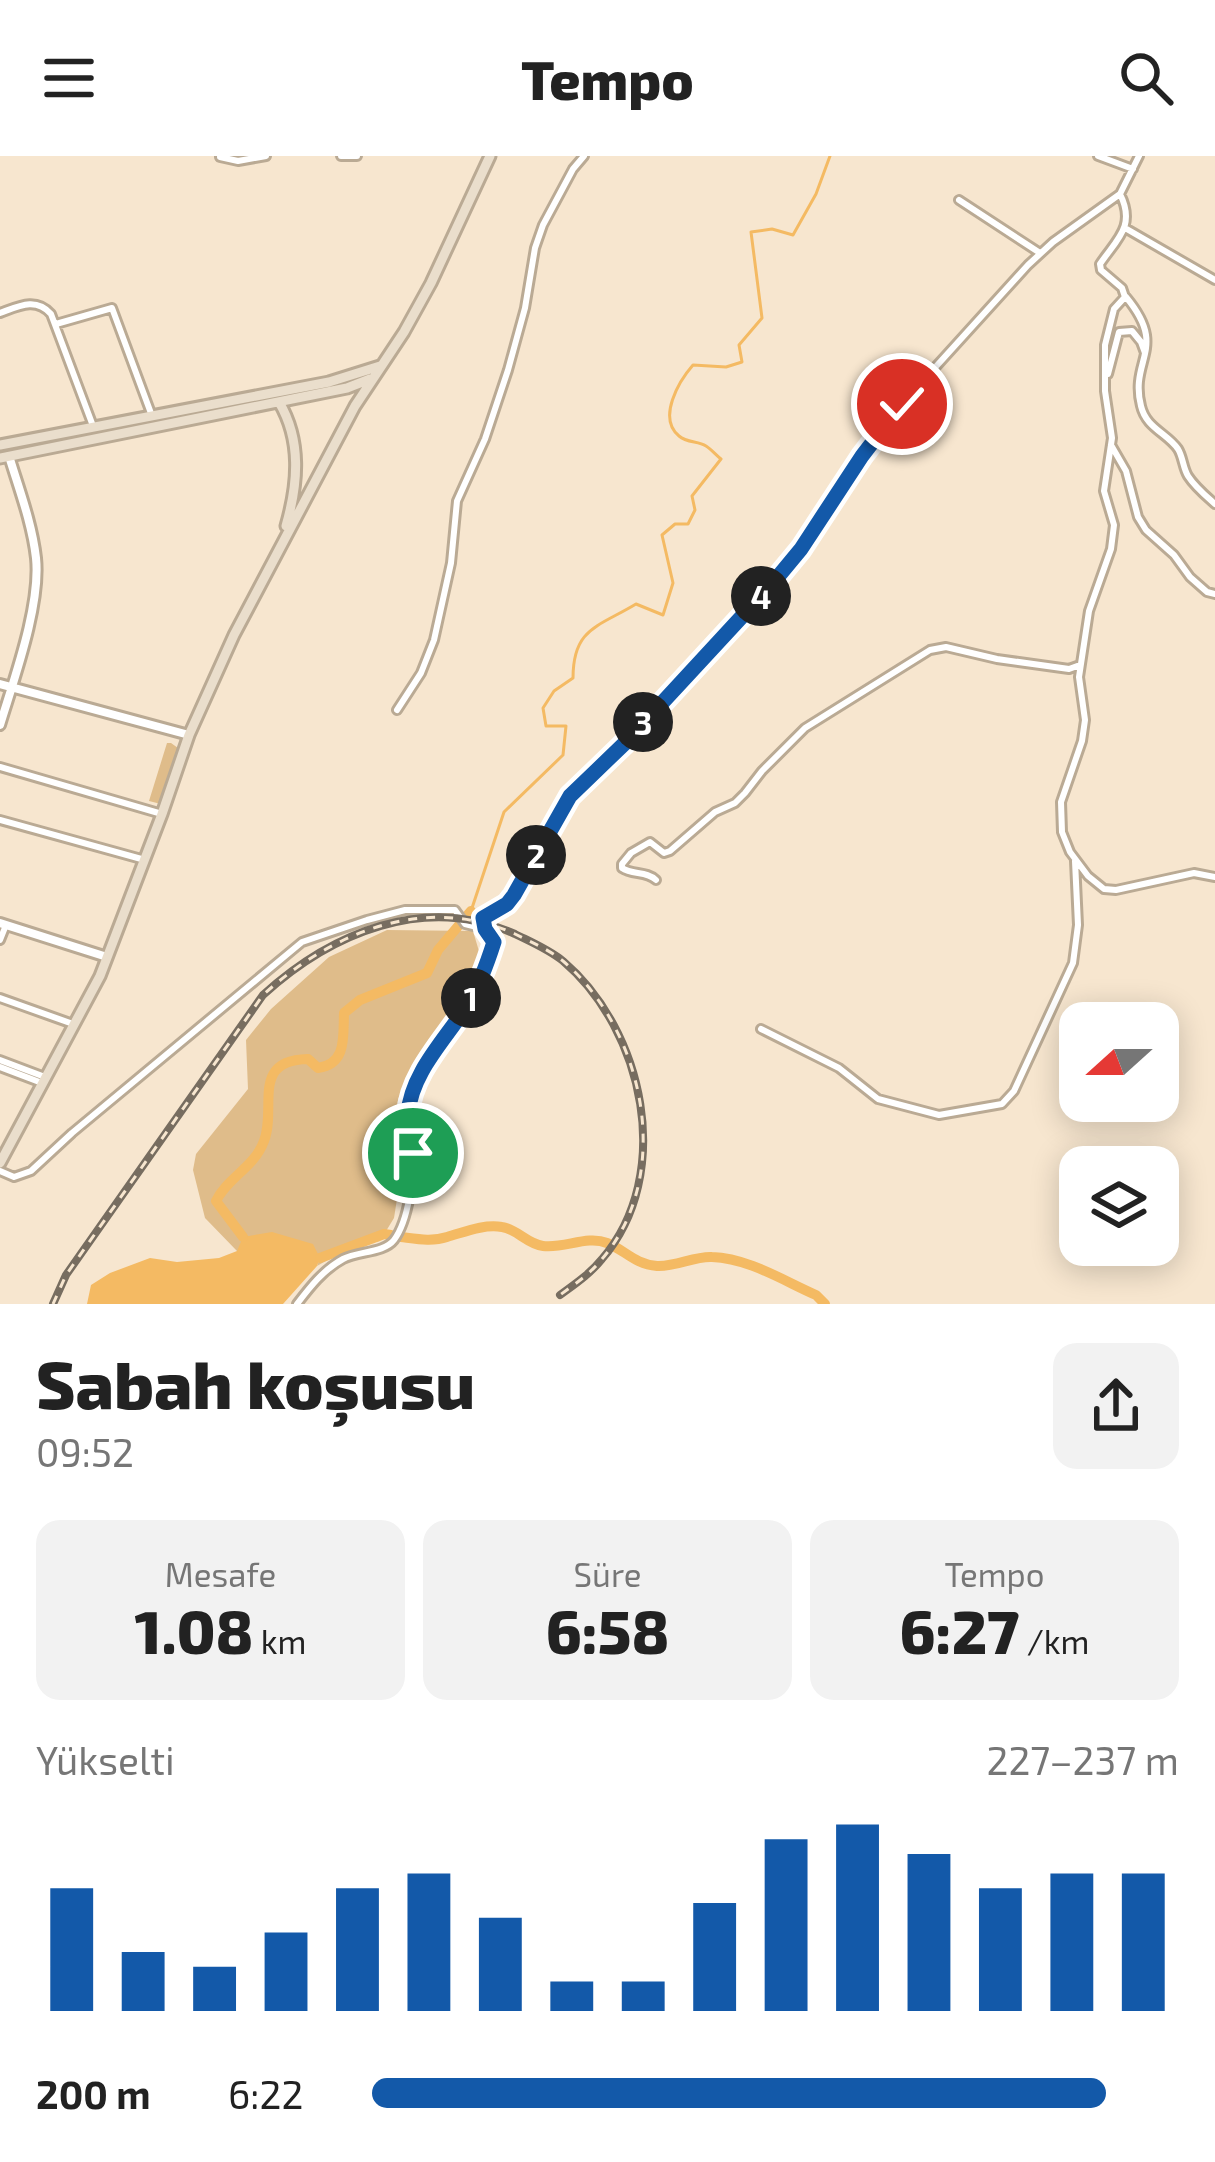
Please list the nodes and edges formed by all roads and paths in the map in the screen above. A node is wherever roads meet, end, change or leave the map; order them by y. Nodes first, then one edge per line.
1 (266, 156) edge
2 (341, 156) edge
3 (358, 156) edge
4 (490, 156) edge
5 (584, 156) edge
6 (1098, 156) edge
7 (1139, 156) edge
8 (220, 157) edge
9 (1133, 169) junction
10 (1120, 194) junction
11 (958, 200) dead end
12 (1124, 227) junction
13 (1040, 254) junction
14 (1215, 280) edge
15 (1125, 297) junction
16 (0, 313) edge
17 (56, 324) junction
18 (1146, 356) junction
19 (380, 366) junction
20 (372, 379) junction
21 (1106, 383) junction
22 (279, 402) junction
23 (152, 416) junction
24 (93, 428) junction
25 (0, 445) edge
26 (1111, 446) junction
27 (4, 457) edge
28 (1215, 504) edge
29 (281, 543) junction
30 (1215, 594) edge
31 (1080, 665) junction
32 (0, 684) edge
33 (12, 688) junction
34 (397, 710) dead end
35 (0, 725) edge
36 (189, 735) junction
37 (0, 767) edge
38 (162, 814) junction
39 (0, 820) edge
40 (1075, 858) junction
41 (145, 860) junction
42 (1215, 877) edge
43 (656, 880) dead end
44 (3, 924) edge
45 (485, 929) junction
46 (0, 940) edge
47 (107, 957) junction
48 (0, 998) edge
49 (73, 1024) junction
50 (761, 1029) dead end
51 (0, 1064) edge
52 (44, 1080) junction
53 (0, 1167) edge
54 (297, 1304) edge

1 - 8 street
2 - 3 street
4 - 19 main road
5 - 34 street
6 - 9 street
7 - 9 street
9 - 10 street
10 - 12 street
10 - 13 street
11 - 13 street
12 - 14 street
12 - 15 street
13 - 45 street
15 - 18 street
15 - 21 street
16 - 17 street
17 - 23 street
17 - 24 street
18 - 21 street
18 - 28 street
19 - 20 main road
19 - 23 main road
20 - 22 main road
20 - 29 main road
21 - 26 street
22 - 27 main road
22 - 29 main road
23 - 24 main road
24 - 25 main road
26 - 30 street
26 - 31 street
27 - 33 street
29 - 36 main road
31 - 40 street
31 - 43 street
32 - 33 street
33 - 35 street
33 - 36 street
36 - 38 main road
37 - 38 street
38 - 41 main road
39 - 41 street
40 - 42 street
40 - 50 street
41 - 47 main road
44 - 46 street
44 - 47 street
45 - 53 street
45 - 54 street
47 - 49 main road
48 - 49 street
49 - 52 main road
51 - 52 street
52 - 53 main road

